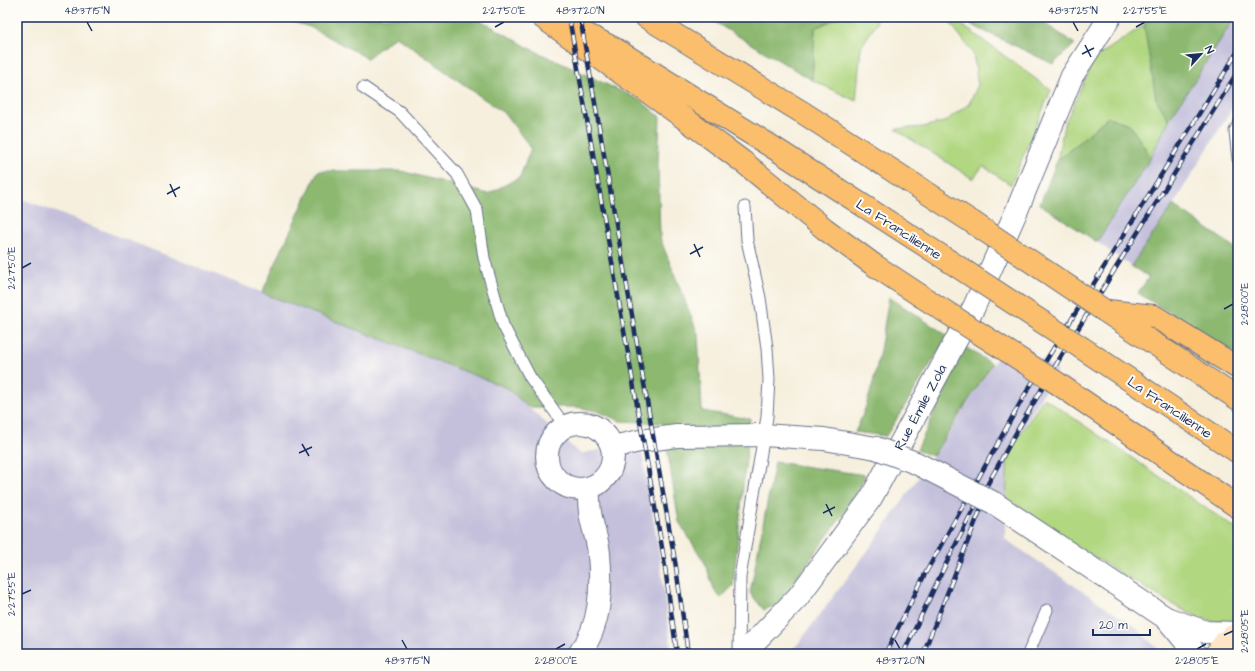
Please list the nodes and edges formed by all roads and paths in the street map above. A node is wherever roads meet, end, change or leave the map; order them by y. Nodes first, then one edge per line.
1 (542, 17) edge
2 (553, 17) edge
3 (646, 17) edge
4 (1110, 17) edge
5 (363, 87) dead end
6 (1238, 125) edge
7 (1238, 159) edge
8 (745, 207) dead end
9 (1105, 311) junction
10 (1238, 368) edge
11 (1238, 400) edge
12 (565, 426) junction
13 (763, 435) junction
14 (612, 447) junction
15 (1238, 452) edge
16 (588, 488) junction
17 (1238, 507) edge
18 (1048, 610) dead end
19 (1166, 618) junction
20 (1238, 633) edge
21 (579, 654) edge
22 (739, 654) edge
23 (743, 654) edge
24 (1028, 654) edge
25 (1196, 654) edge
26 (1216, 654) edge

1 - 17 highway, bridge
2 - 15 highway, La Francilienne, bridge
3 - 9 highway, bridge
4 - 23 street, Rue Émile Zola
5 - 12 lane
6 - 7 lane
8 - 13 lane
9 - 10 highway
9 - 11 highway
12 - 14 street
12 - 16 street
13 - 14 street
13 - 19 street, bridge
13 - 22 lane
14 - 16 street
16 - 21 street
18 - 24 lane
19 - 20 street
19 - 25 street
20 - 26 main road

